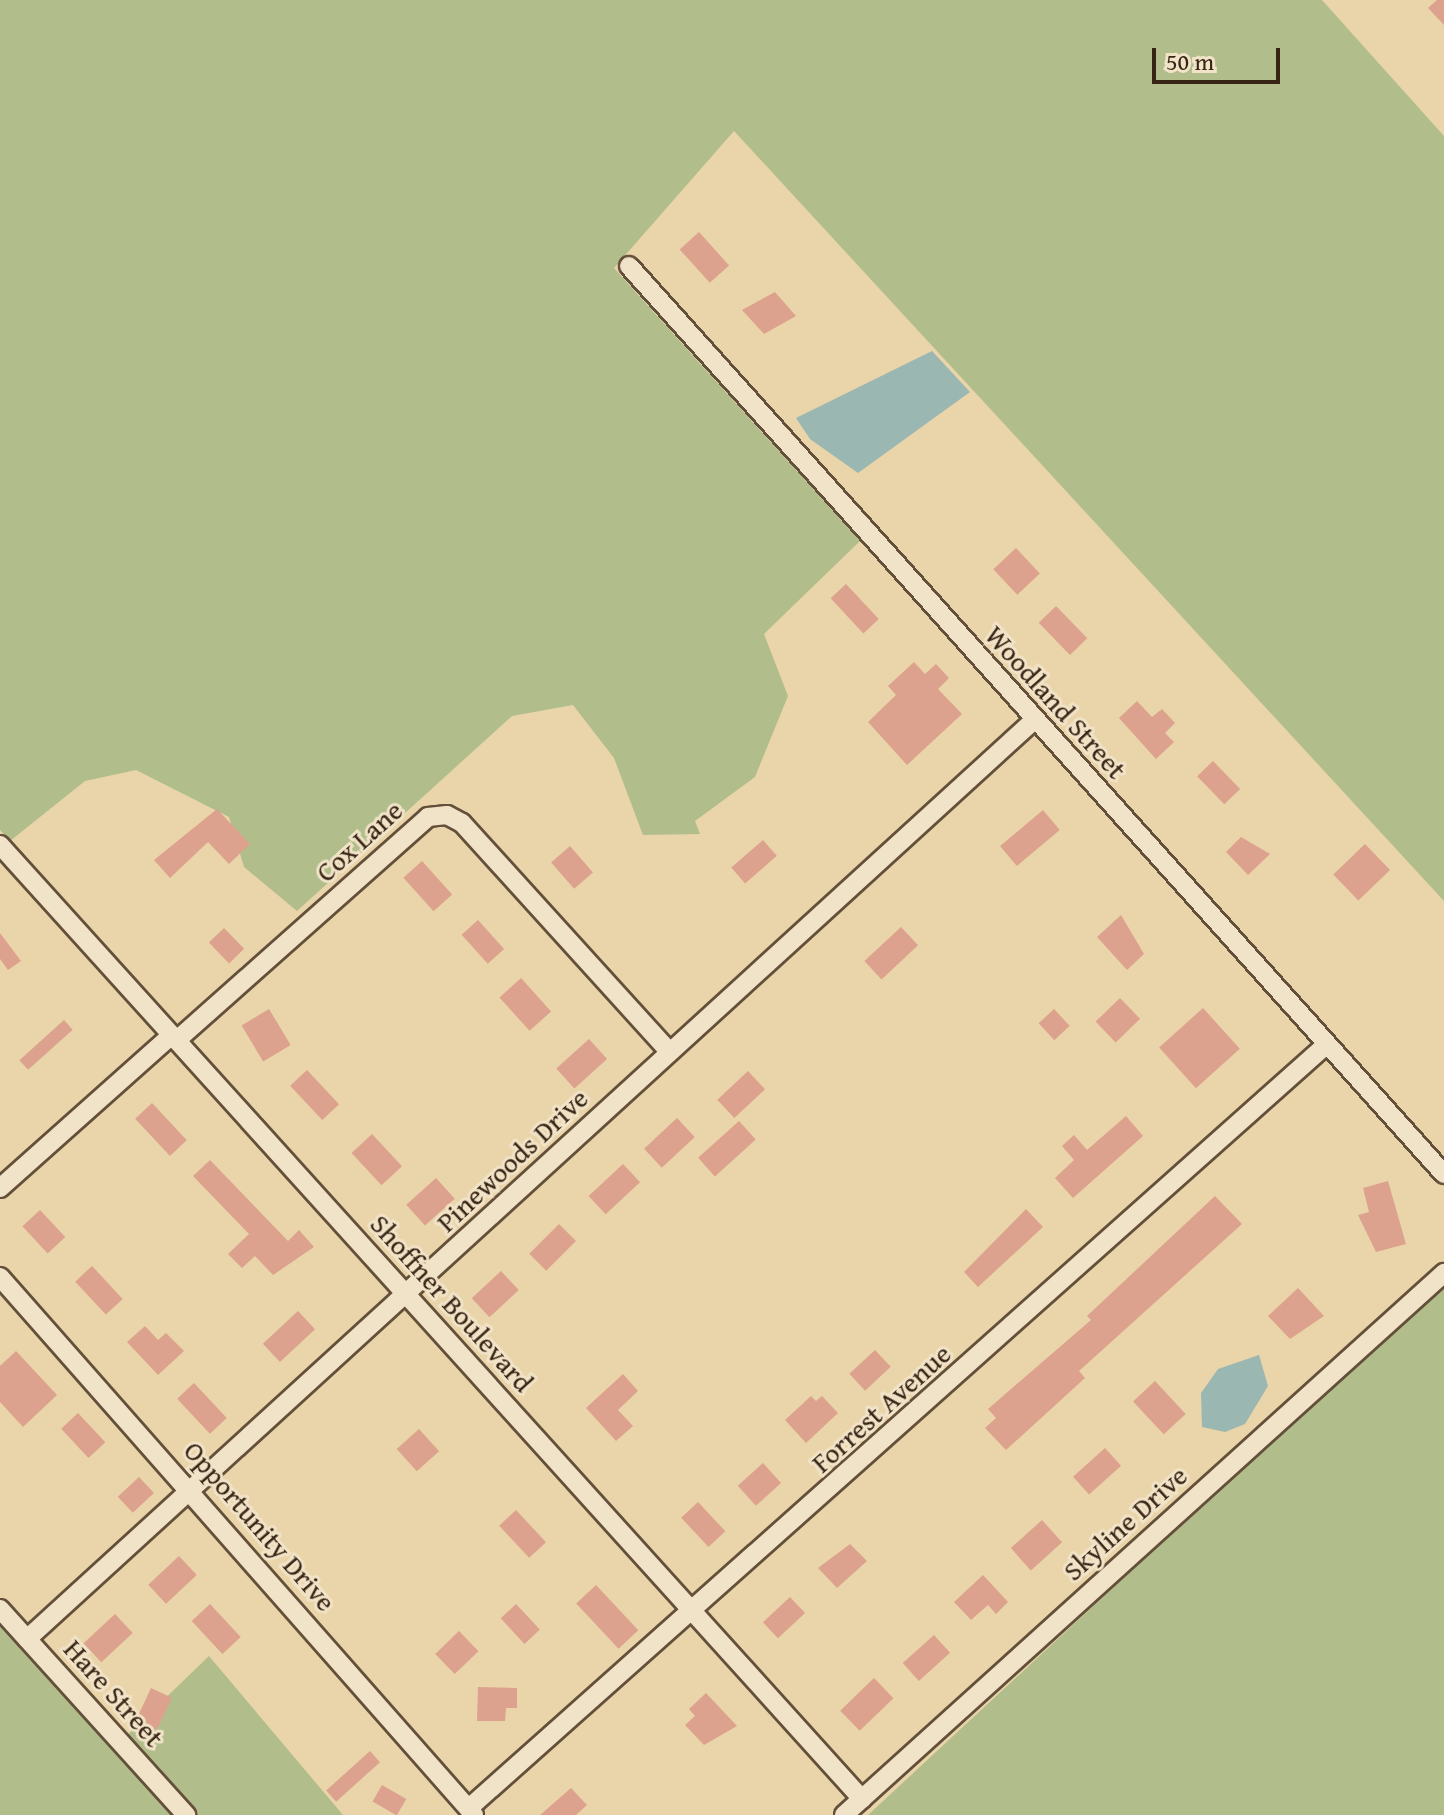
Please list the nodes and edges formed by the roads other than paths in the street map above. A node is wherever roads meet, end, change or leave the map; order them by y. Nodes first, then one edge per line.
1 (629, 266) dead end
2 (1034, 720) junction
3 (0, 845) edge
4 (174, 1038) junction
5 (1326, 1045) junction
6 (670, 1052) junction
7 (1444, 1174) edge
8 (0, 1188) edge
9 (1444, 1273) edge
10 (0, 1277) edge
11 (407, 1295) junction
12 (194, 1493) junction
13 (0, 1609) edge
14 (695, 1612) junction
15 (27, 1639) junction
16 (862, 1799) junction
17 (472, 1812) edge
18 (186, 1815) edge
19 (844, 1815) edge

1 - 2 street, Woodland Street
2 - 5 street, Woodland Street
2 - 6 street, Pinewoods Drive
3 - 4 street, Shoffner Boulevard
4 - 6 street, Cox Lane
4 - 8 street
4 - 11 street, Shoffner Boulevard
5 - 7 street, Woodland Street
5 - 14 street, Forrest Avenue
6 - 11 street, Pinewoods Drive
9 - 16 street, Skyline Drive
10 - 12 street, Opportunity Drive
11 - 12 street, Pinewoods Drive
11 - 14 street, Shoffner Boulevard
12 - 15 street, Pinewoods Drive
12 - 17 street, Opportunity Drive
13 - 15 street, Hare Street
14 - 16 street, Shoffner Boulevard
14 - 17 street, Forrest Avenue
15 - 18 street, Hare Street
16 - 19 street, Skyline Drive

